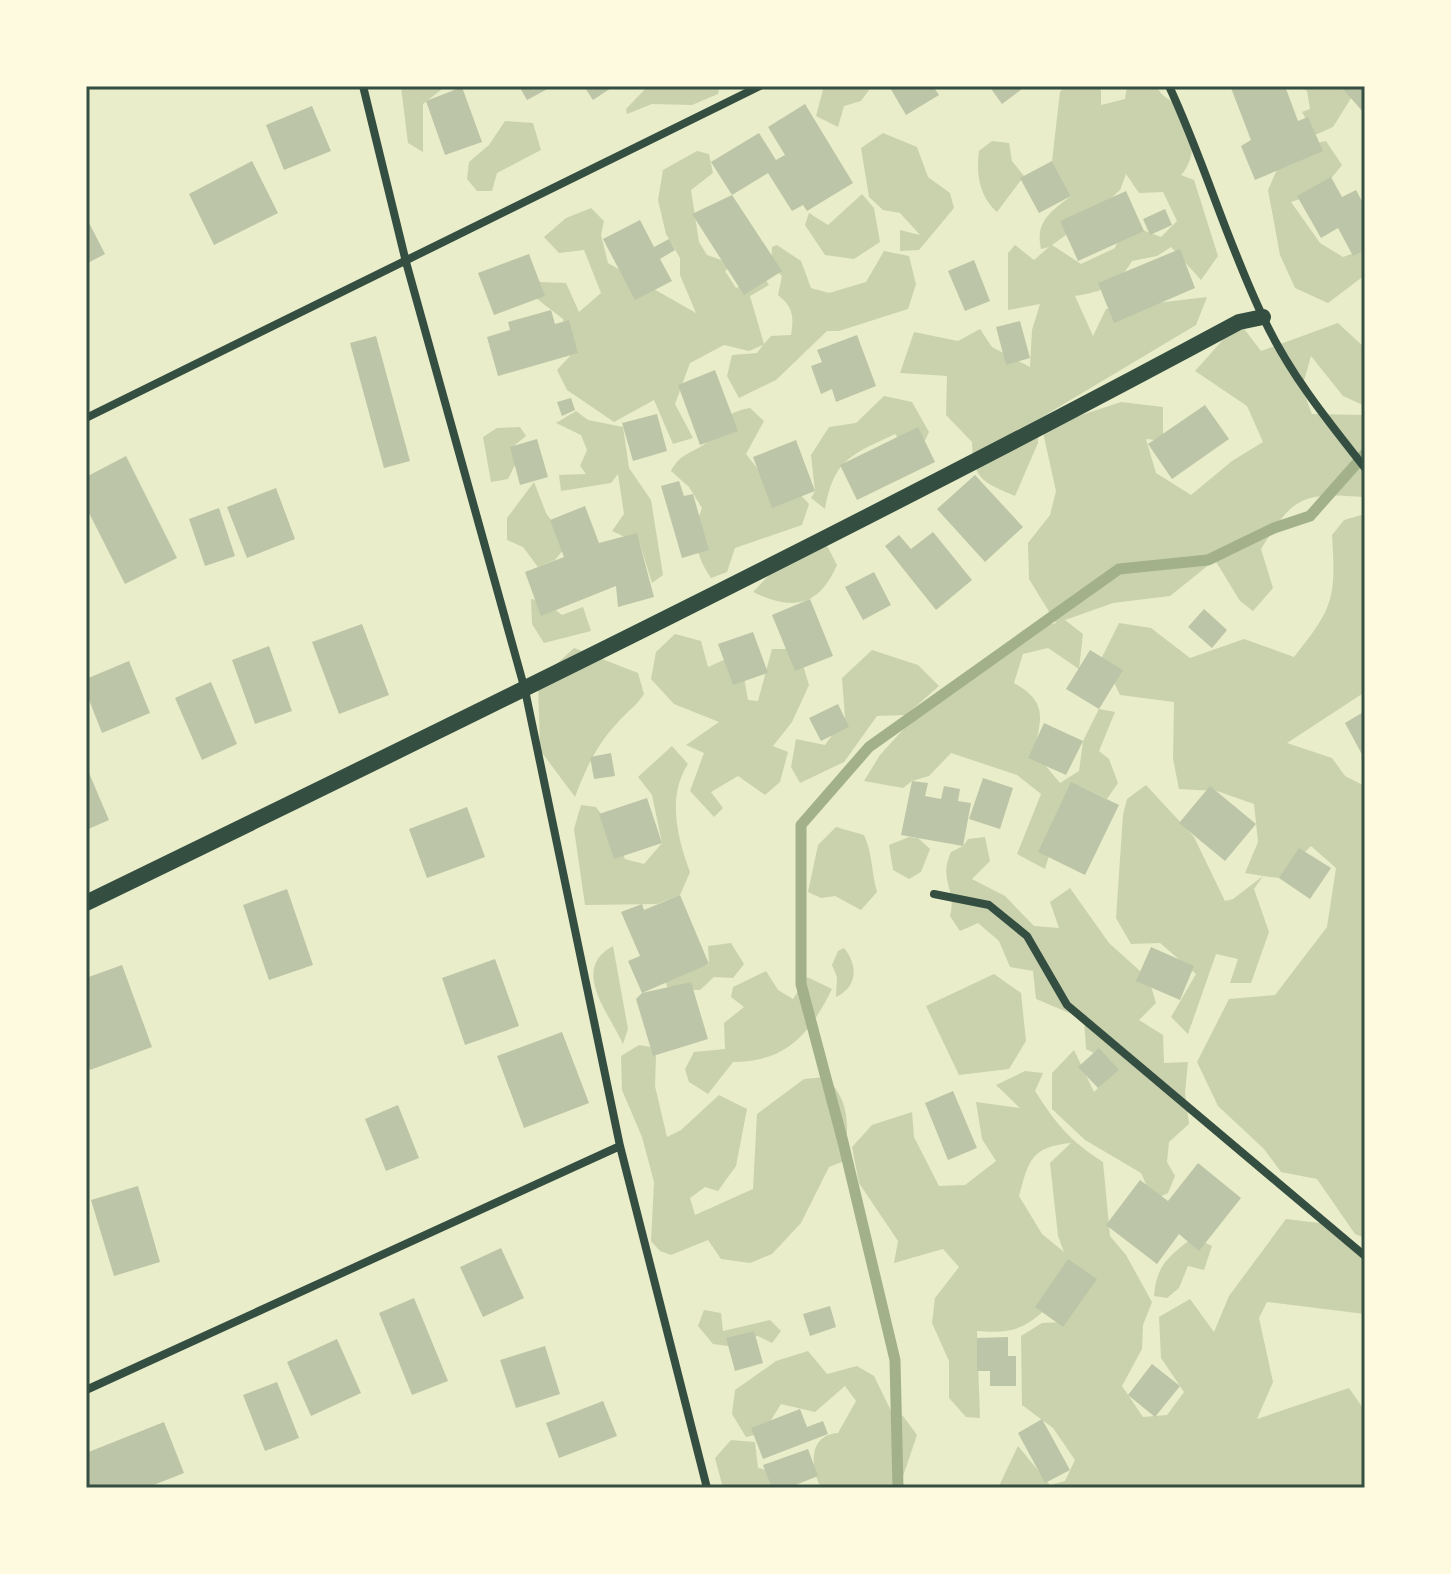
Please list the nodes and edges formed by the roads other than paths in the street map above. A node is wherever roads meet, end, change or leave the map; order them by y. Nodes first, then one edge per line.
1 (363, 86) edge
2 (760, 86) edge
3 (1169, 86) edge
4 (406, 262) junction
5 (1263, 317) junction
6 (86, 418) edge
7 (1365, 468) edge
8 (525, 690) junction
9 (934, 894) dead end
10 (86, 903) edge
11 (620, 1146) junction
12 (1365, 1256) edge
13 (86, 1390) edge
14 (707, 1488) edge

1 - 4 street
2 - 4 street
3 - 5 street
4 - 6 street
4 - 8 street
5 - 7 street
5 - 8 main road
8 - 10 main road
8 - 11 street
9 - 12 street
11 - 13 street
11 - 14 street

